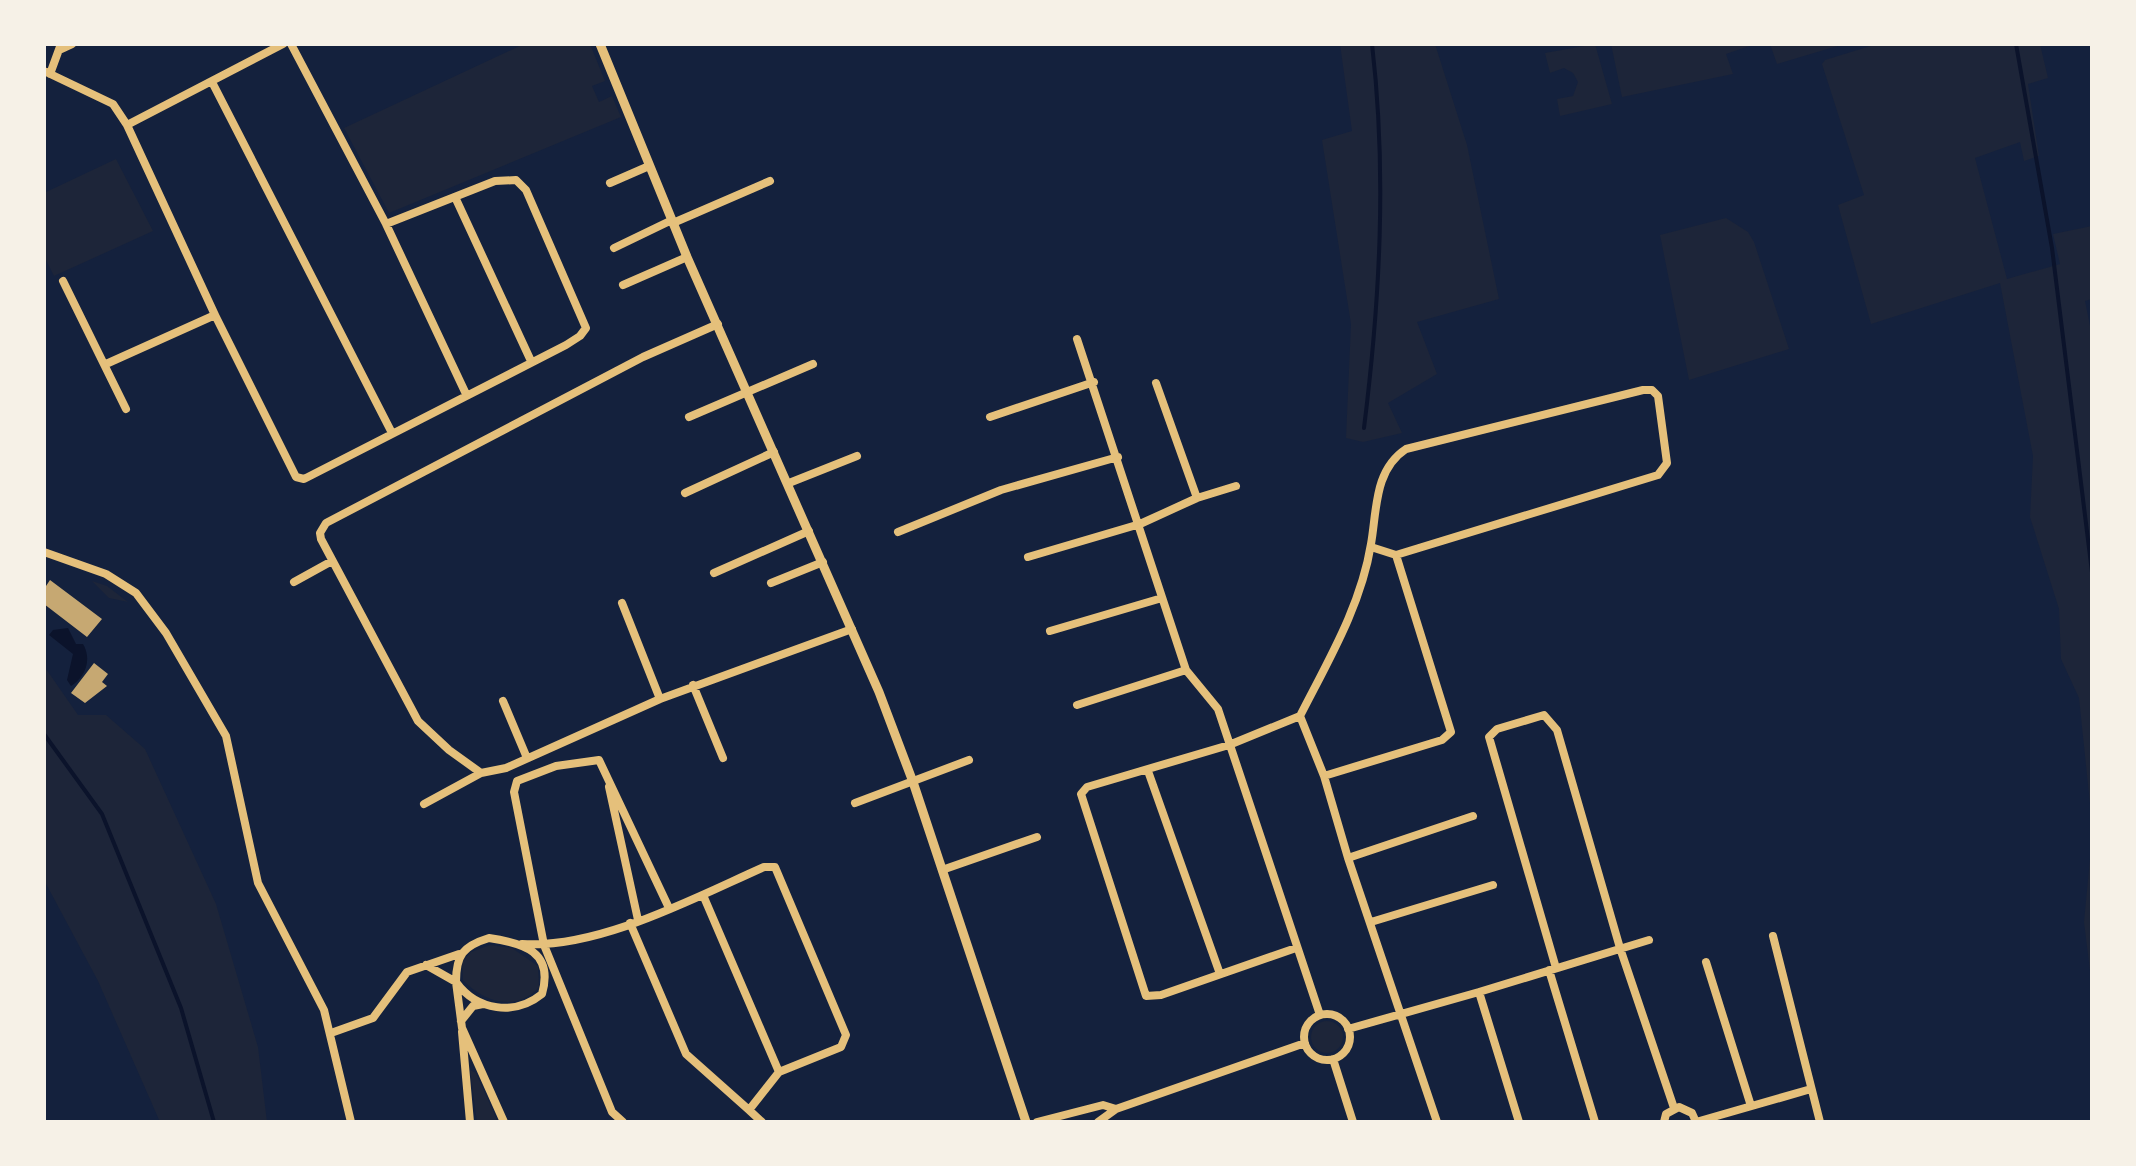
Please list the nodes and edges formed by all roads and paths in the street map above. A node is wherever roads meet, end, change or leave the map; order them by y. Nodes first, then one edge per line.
1 (72, 44) edge
2 (283, 44) edge
3 (291, 44) edge
4 (600, 44) edge
5 (60, 47) edge
6 (47, 73) edge
7 (212, 82) junction
8 (127, 125) junction
9 (649, 166) junction
10 (770, 181) dead end
11 (610, 183) dead end
12 (455, 197) junction
13 (672, 222) junction
14 (386, 224) junction
15 (614, 248) dead end
16 (687, 257) junction
17 (63, 281) dead end
18 (623, 285) dead end
19 (215, 315) junction
20 (718, 324) junction
21 (1077, 339) dead end
22 (531, 361) junction
23 (106, 364) junction
24 (813, 364) dead end
25 (1094, 382) junction
26 (1156, 383) dead end
27 (466, 394) junction
28 (748, 394) junction
29 (126, 409) dead end
30 (689, 417) dead end
31 (990, 417) dead end
32 (392, 433) junction
33 (774, 452) junction
34 (857, 456) dead end
35 (1118, 457) junction
36 (789, 483) junction
37 (1236, 486) dead end
38 (685, 493) dead end
39 (1197, 498) junction
40 (1140, 524) junction
41 (809, 531) junction
42 (898, 532) dead end
43 (1371, 547) junction
44 (44, 552) edge
45 (1396, 555) junction
46 (1028, 557) dead end
47 (332, 561) junction
48 (823, 562) junction
49 (714, 573) dead end
50 (294, 582) dead end
51 (771, 583) dead end
52 (1162, 598) junction
53 (622, 603) dead end
54 (852, 629) junction
55 (1050, 631) dead end
56 (1186, 670) junction
57 (693, 685) junction
58 (660, 699) junction
59 (503, 701) dead end
60 (1077, 705) dead end
61 (1300, 716) junction
62 (1229, 745) junction
63 (527, 758) junction
64 (723, 758) dead end
65 (969, 760) dead end
66 (605, 770) junction
67 (1148, 771) junction
68 (481, 773) junction
69 (1324, 776) junction
70 (913, 782) junction
71 (855, 803) dead end
72 (424, 804) dead end
73 (1473, 816) dead end
74 (1037, 837) dead end
75 (1348, 858) junction
76 (942, 870) junction
77 (1493, 885) dead end
78 (703, 895) junction
79 (669, 908) junction
80 (634, 921) junction
81 (1371, 922) junction
82 (1773, 936) dead end
83 (1649, 940) dead end
84 (522, 944) junction
85 (544, 945) junction
86 (556, 945) junction
87 (1296, 948) junction
88 (1620, 948) junction
89 (459, 954) junction
90 (550, 959) junction
91 (1706, 962) dead end
92 (426, 965) junction
93 (1553, 969) junction
94 (546, 972) junction
95 (1220, 974) junction
96 (456, 982) junction
97 (1479, 992) junction
98 (542, 994) junction
99 (562, 994) junction
100 (483, 1004) junction
101 (1403, 1013) junction
102 (1320, 1015) junction
103 (462, 1024) junction
104 (1348, 1029) junction
105 (331, 1033) junction
106 (1305, 1043) junction
107 (1333, 1059) junction
108 (779, 1072) junction
109 (1811, 1089) junction
110 (1751, 1106) junction
111 (1674, 1108) junction
112 (1116, 1109) junction
113 (749, 1110) junction
114 (1061, 1119) edge
115 (351, 1122) edge
116 (470, 1122) edge
117 (504, 1122) edge
118 (623, 1122) edge
119 (762, 1122) edge
120 (1026, 1122) edge
121 (1037, 1122) edge
122 (1098, 1122) edge
123 (1353, 1122) edge
124 (1437, 1122) edge
125 (1519, 1122) edge
126 (1595, 1122) edge
127 (1664, 1122) edge
128 (1696, 1122) edge
129 (1820, 1122) edge

1 - 5 street
2 - 7 street
3 - 14 street
4 - 9 street
5 - 6 street
6 - 8 street
7 - 8 street
7 - 32 street
8 - 19 street
9 - 11 street
9 - 13 street
10 - 13 street
12 - 14 street
12 - 22 street
12 - 22 street
13 - 15 street
13 - 16 street
14 - 27 street
16 - 18 street
16 - 20 street
17 - 23 street
19 - 23 street
19 - 32 street
20 - 28 street
20 - 47 street
21 - 25 street
22 - 27 street
23 - 29 street
24 - 28 street
25 - 31 street
25 - 35 street
26 - 39 street
27 - 32 street
28 - 30 street
28 - 33 street
33 - 36 street
33 - 38 street
34 - 36 street
35 - 40 street
35 - 42 street
36 - 41 street
37 - 39 street
39 - 40 street
40 - 46 street
40 - 52 street
41 - 48 street
41 - 49 street
43 - 45 street
43 - 45 street
43 - 61 street
44 - 105 street
45 - 69 street
47 - 50 street
47 - 68 street
48 - 51 street
48 - 54 street
52 - 55 street
52 - 56 street
53 - 58 street
54 - 57 street
54 - 70 street
56 - 60 street
56 - 62 street
57 - 58 street
57 - 64 street
58 - 63 street
59 - 63 street
61 - 62 street
61 - 69 street
62 - 67 street
62 - 87 street
63 - 68 street
65 - 70 street
66 - 79 street
66 - 80 street
66 - 85 street
67 - 95 street
67 - 95 street
68 - 72 street
69 - 75 street
70 - 71 street
70 - 76 street
73 - 75 street
74 - 76 street
75 - 81 street
76 - 120 street
77 - 81 street
78 - 79 street
78 - 108 street
78 - 108 street
79 - 80 street
80 - 86 street
80 - 113 street
81 - 101 street
82 - 109 street
83 - 88 street
84 - 85 street
84 - 89 street
84 - 94 street
85 - 86 street
85 - 90 street
86 - 90 street
87 - 95 street
87 - 102 street
88 - 93 street
88 - 93 street
88 - 111 street
89 - 92 street
89 - 96 street
90 - 94 street
90 - 99 street
91 - 110 street
92 - 96 street
92 - 105 street
93 - 97 street
93 - 126 street
94 - 98 street
96 - 100 street
96 - 103 street
97 - 101 street
97 - 125 street
98 - 99 street
98 - 100 street
99 - 118 street
100 - 103 street
101 - 104 street
101 - 124 street
102 - 104 street
102 - 106 street
103 - 116 street
103 - 117 street
104 - 107 street
105 - 115 street
106 - 107 street
106 - 112 street
107 - 123 street
108 - 113 street
109 - 110 street
109 - 129 street
110 - 128 street
111 - 127 street
111 - 128 street
112 - 114 street
112 - 122 street
113 - 119 street
114 - 121 street

